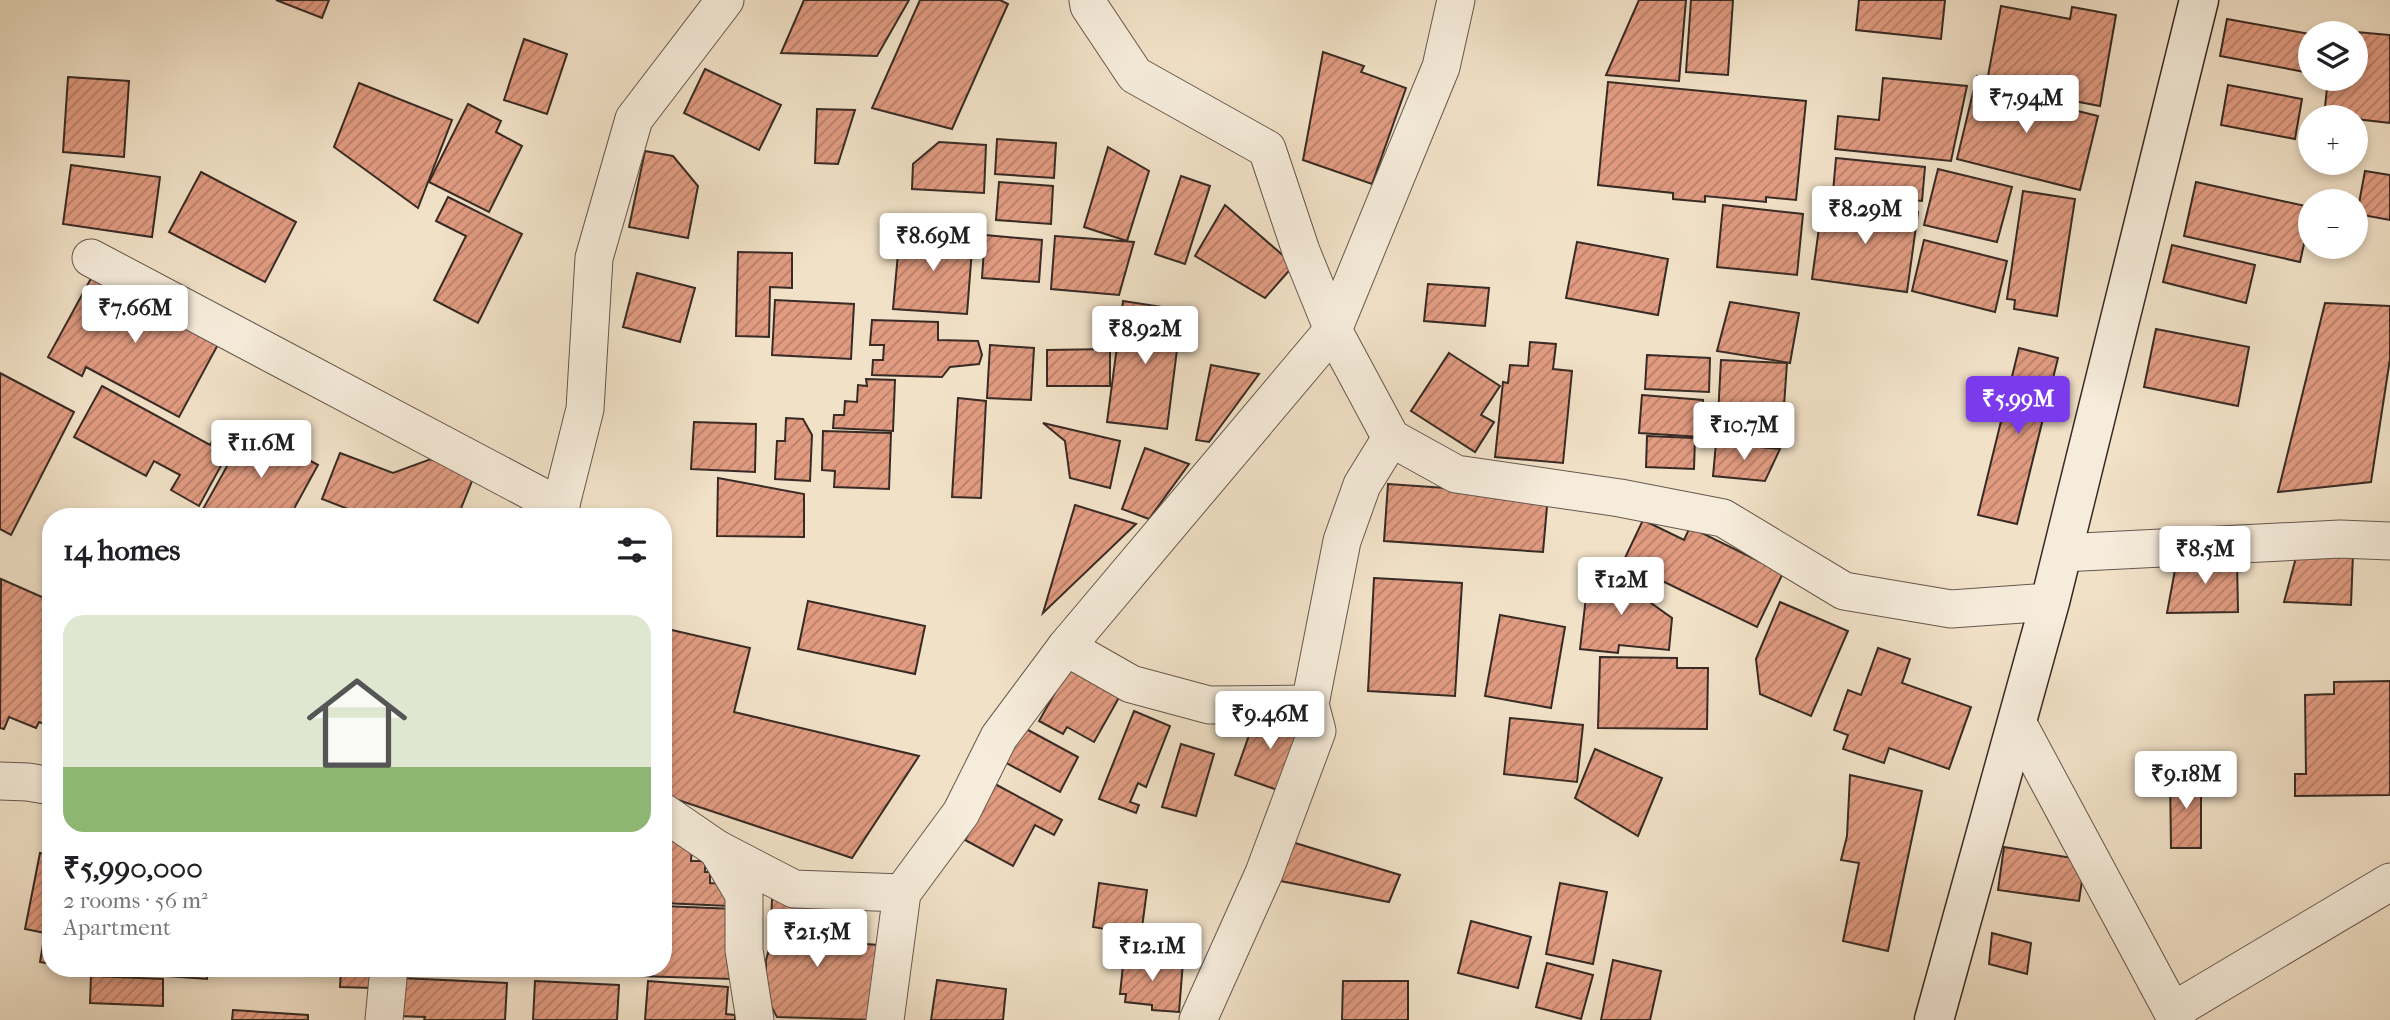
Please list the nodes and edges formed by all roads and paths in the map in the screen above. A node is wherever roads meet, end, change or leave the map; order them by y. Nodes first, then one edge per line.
1 (725, 0) edge
2 (1088, 0) edge
3 (1456, 0) edge
4 (2199, 0) edge
5 (91, 258) dead end
6 (1333, 330) junction
7 (1391, 438) junction
8 (552, 508) edge
9 (560, 508) edge
10 (2390, 541) edge
11 (2062, 554) junction
12 (2050, 602) junction
13 (1066, 647) junction
14 (1310, 704) junction
15 (2017, 722) junction
16 (0, 782) edge
17 (42, 784) edge
18 (672, 818) edge
19 (717, 849) junction
20 (2390, 882) edge
21 (902, 893) junction
22 (389, 977) edge
23 (2175, 1015) edge
24 (384, 1020) edge
25 (755, 1020) edge
26 (885, 1020) edge
27 (1198, 1020) edge
28 (1934, 1020) edge

1 - 9 street
2 - 6 street
3 - 6 street
4 - 11 main road
5 - 8 street
6 - 7 street
6 - 13 street
7 - 12 street
7 - 14 street
10 - 11 street
11 - 12 main road
12 - 15 main road
13 - 14 street
13 - 21 street
14 - 27 street
15 - 23 street
15 - 28 main road
16 - 17 street
18 - 19 street
19 - 21 street
19 - 25 street
20 - 23 street
21 - 26 street
22 - 24 street

